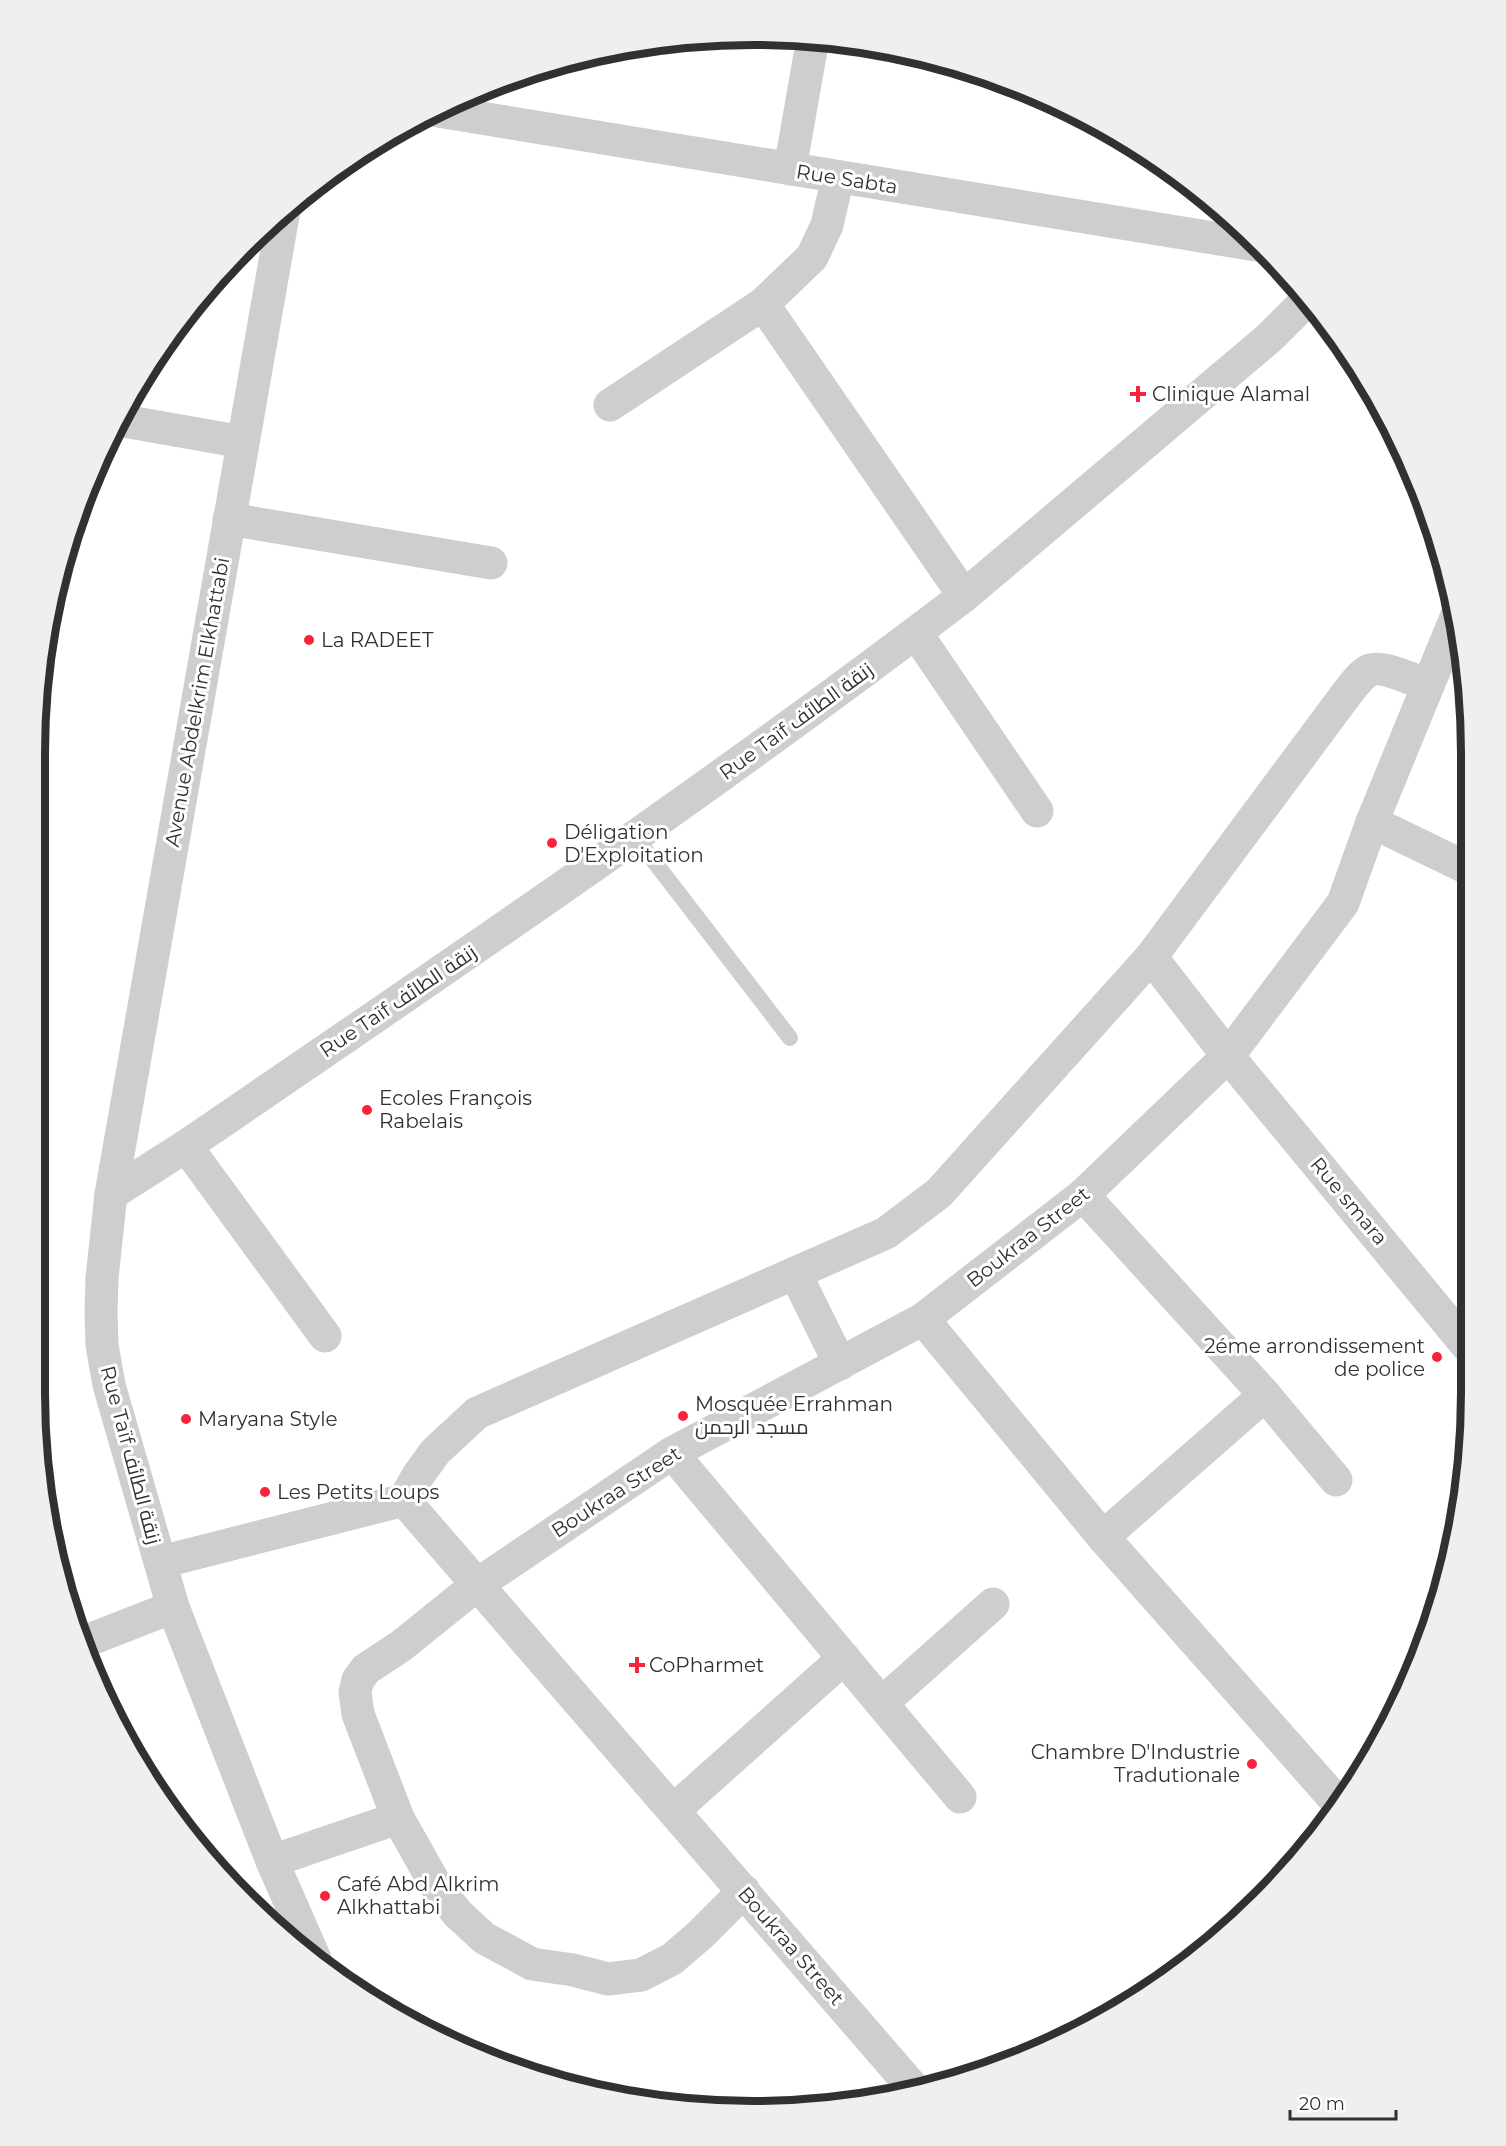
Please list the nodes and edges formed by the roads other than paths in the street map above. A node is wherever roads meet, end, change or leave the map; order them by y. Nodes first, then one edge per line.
1 (811, 48) edge
2 (451, 113) edge
3 (790, 169) junction
4 (838, 177) junction
5 (281, 225) edge
6 (1244, 243) edge
7 (763, 304) junction
8 (1301, 306) edge
9 (610, 405) dead end
10 (128, 422) edge
11 (243, 442) junction
12 (229, 519) junction
13 (491, 563) dead end
14 (964, 596) junction
15 (1450, 630) edge
16 (916, 633) junction
17 (1427, 686) junction
18 (1037, 811) dead end
19 (1372, 822) junction
20 (636, 838) junction
21 (1461, 865) edge
22 (1151, 957) junction
23 (790, 1038) dead end
24 (1228, 1056) junction
25 (186, 1146) junction
26 (111, 1194) junction
27 (1083, 1195) junction
28 (795, 1273) junction
29 (923, 1319) junction
30 (325, 1336) dead end
31 (1461, 1338) edge
32 (840, 1364) junction
33 (1265, 1395) junction
34 (672, 1453) junction
35 (1336, 1480) dead end
36 (404, 1500) junction
37 (1102, 1537) junction
38 (161, 1562) junction
39 (478, 1584) junction
40 (993, 1604) dead end
41 (173, 1607) junction
42 (90, 1640) edge
43 (844, 1658) junction
44 (882, 1703) junction
45 (960, 1797) dead end
46 (1334, 1798) edge
47 (674, 1810) junction
48 (398, 1818) junction
49 (272, 1861) junction
50 (744, 1891) junction
51 (308, 1943) edge
52 (909, 2083) edge

1 - 3 street
2 - 3 street, Rue Sabta
3 - 4 street, Rue Sabta
4 - 6 street, Rue Sabta
4 - 7 street
5 - 11 street, Avenue Abdelkrim Elkhattabi
7 - 9 street
7 - 14 street
8 - 14 street, Rue Taïf زنقة الطائف
10 - 11 street
11 - 12 street, Avenue Abdelkrim Elkhattabi
12 - 13 street
12 - 26 street, Avenue Abdelkrim Elkhattabi
14 - 16 street, Rue Taïf زنقة الطائف
15 - 17 street, Boukraa Street
16 - 18 street
16 - 20 street, Rue Taïf زنقة الطائف
17 - 19 street, Boukraa Street
17 - 22 street
19 - 21 street
19 - 24 street, Boukraa Street
20 - 23 lane
20 - 25 street, Rue Taïf زنقة الطائف
22 - 24 street, Rue smara
22 - 28 street
24 - 27 street, Boukraa Street
24 - 31 street, Rue smara
25 - 26 street, Rue Taïf زنقة الطائف
25 - 30 street
26 - 38 street, Rue Taïf زنقة الطائف
27 - 29 street, Boukraa Street
27 - 33 street
28 - 32 street
28 - 36 street
29 - 32 street, Boukraa Street
29 - 37 street
32 - 34 street, Boukraa Street
33 - 35 street
33 - 37 street
34 - 39 street, Boukraa Street
34 - 43 street
36 - 38 street
36 - 39 street, Boukraa Street
37 - 46 street
38 - 41 street, Rue Taïf زنقة الطائف
39 - 47 street, Boukraa Street
39 - 48 street
40 - 44 street
41 - 42 street
41 - 49 street, Rue Taïf زنقة الطائف
43 - 44 street
43 - 47 street
44 - 45 street
47 - 50 street, Boukraa Street
48 - 49 street
48 - 50 street
49 - 51 street, Rue Taïf زنقة الطائف
50 - 52 street, Boukraa Street

